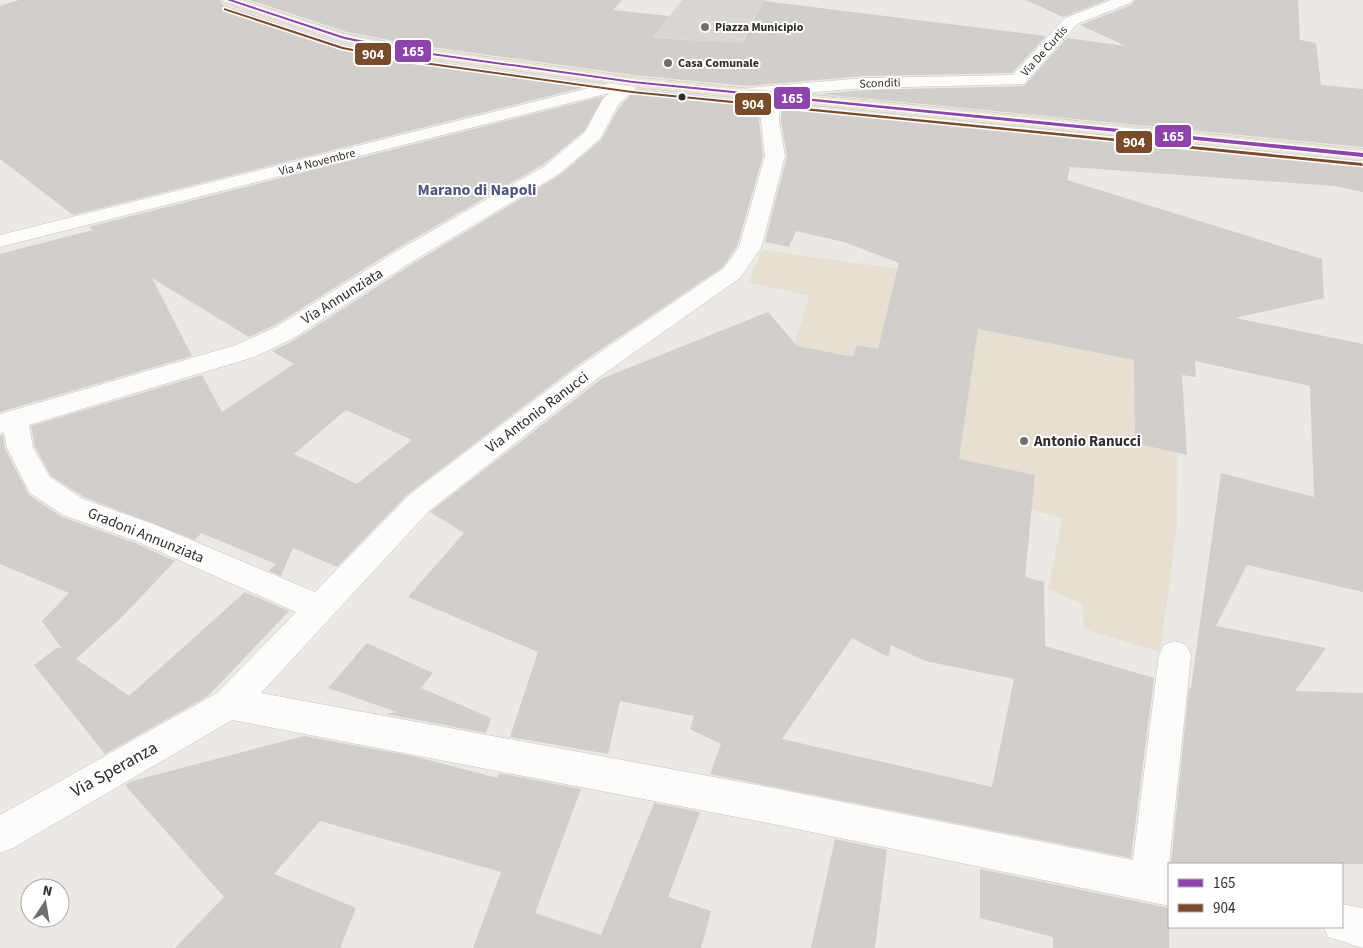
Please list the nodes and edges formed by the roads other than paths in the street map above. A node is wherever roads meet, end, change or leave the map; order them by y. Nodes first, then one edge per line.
1 (229, 0) edge
2 (1125, 0) edge
3 (1018, 80) joint
4 (633, 82) junction
5 (742, 93) junction
6 (773, 96) junction
7 (1363, 155) edge
8 (0, 241) edge
9 (8, 422) edge
10 (320, 609) junction
11 (1175, 655) dead end
12 (229, 704) junction
13 (0, 835) edge
14 (1159, 884) edge
15 (1343, 923) edge
16 (1363, 928) edge

1 - 4 main road
2 - 3 street, Via De Curtis
3 - 5 street, Sconditi
4 - 5 main road
4 - 8 street, Via 4 Novembre
4 - 9 street, Via Annunziata
5 - 6 main road
6 - 7 main road
6 - 10 street, Via Antonio Ranucci
9 - 10 street, Gradoni Annunziata
10 - 12 street, Via Antonio Ranucci
11 - 14 street
12 - 13 street, Via Speranza
12 - 14 street
15 - 16 street

